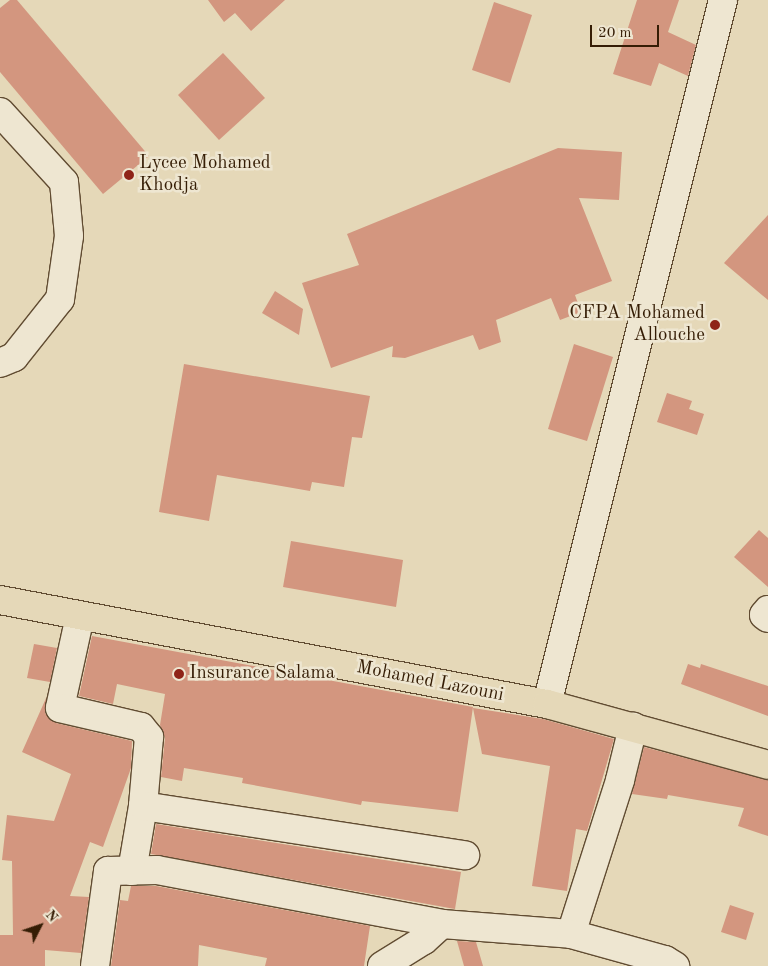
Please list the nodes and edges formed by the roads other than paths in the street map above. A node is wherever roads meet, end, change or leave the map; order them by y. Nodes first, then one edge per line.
1 (724, 0) edge
2 (0, 112) edge
3 (0, 363) edge
4 (0, 600) edge
5 (768, 610) edge
6 (80, 616) junction
7 (768, 618) edge
8 (547, 704) junction
9 (633, 727) junction
10 (768, 765) edge
11 (143, 806) junction
12 (465, 855) dead end
13 (132, 871) junction
14 (442, 924) junction
15 (571, 934) junction
16 (95, 966) edge
17 (382, 966) edge
18 (675, 966) edge

1 - 8 street
2 - 3 street
4 - 6 main road, Mohamed Lazouni
5 - 7 street
6 - 8 main road, Mohamed Lazouni
6 - 11 street
8 - 9 main road, Mohamed Lazouni
9 - 10 main road, Mohamed Lazouni
9 - 15 street
11 - 12 street
11 - 13 street
13 - 14 street
13 - 16 street
14 - 15 street
14 - 17 street
15 - 18 street

